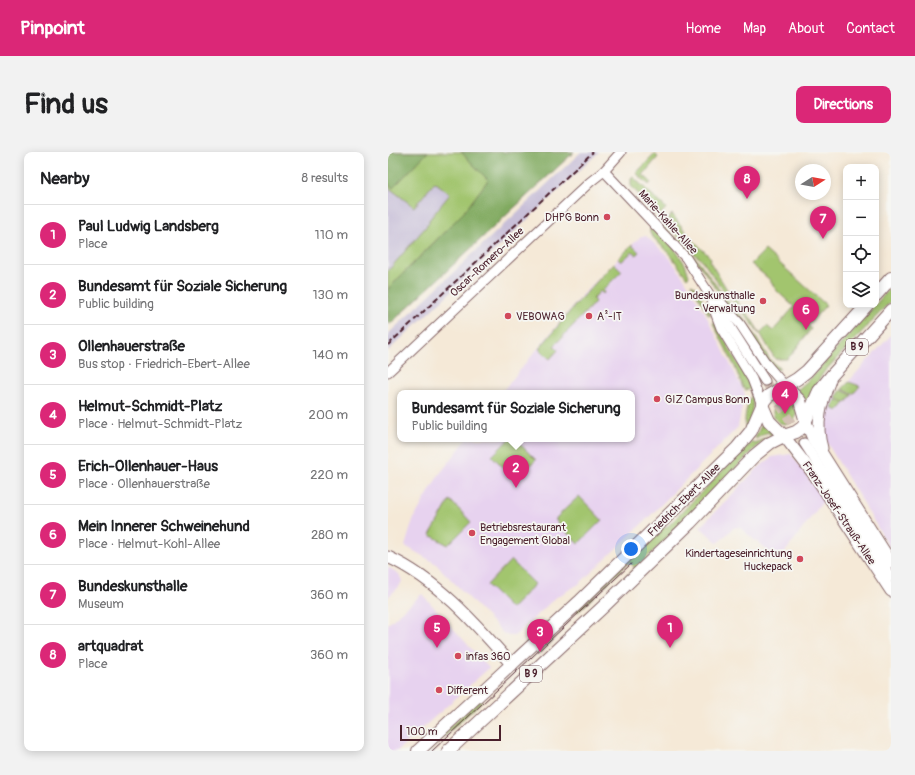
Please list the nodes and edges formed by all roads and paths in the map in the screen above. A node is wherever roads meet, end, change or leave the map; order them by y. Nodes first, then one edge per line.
1 (621, 152) edge
2 (604, 171) junction
3 (891, 278) edge
4 (879, 292) edge
5 (709, 293) junction
6 (864, 308) edge
7 (891, 310) edge
8 (388, 372) edge
9 (832, 375) junction
10 (765, 381) tunnel mouth
11 (785, 386) junction
12 (762, 405) junction
13 (806, 422) junction
14 (784, 436) junction
15 (804, 442) tunnel mouth
16 (825, 456) junction
17 (388, 557) edge
18 (891, 562) edge
19 (891, 577) edge
20 (891, 591) edge
21 (512, 665) junction
22 (418, 751) edge
23 (448, 751) edge

1 - 2 street, Oscar-Romero-Allee
2 - 5 street, Marie-Kahle-Allee
2 - 8 street, Oscar-Romero-Allee
3 - 4 main road
5 - 10 street, Marie-Kahle-Allee
5 - 11 street, Marie-Kahle-Allee
5 - 12 street, Marie-Kahle-Allee
6 - 11 main road, B 9
7 - 9 main road, B 9
9 - 13 main road, B 9
9 - 16 main road
11 - 12 main road, B 9
11 - 13 main road
12 - 14 main road
12 - 21 main road, Friedrich-Ebert-Allee / B 9
13 - 14 main road, B 9
13 - 16 main road, Franz-Josef-Strauß-Allee
14 - 20 main road, Franz-Josef-Strauß-Allee
14 - 23 main road, Friedrich-Ebert-Allee / B 9
15 - 19 street, Franz-Josef-Strauß-Allee
16 - 18 main road, Franz-Josef-Strauß-Allee
17 - 21 main road
21 - 22 main road, Friedrich-Ebert-Allee / B 9

